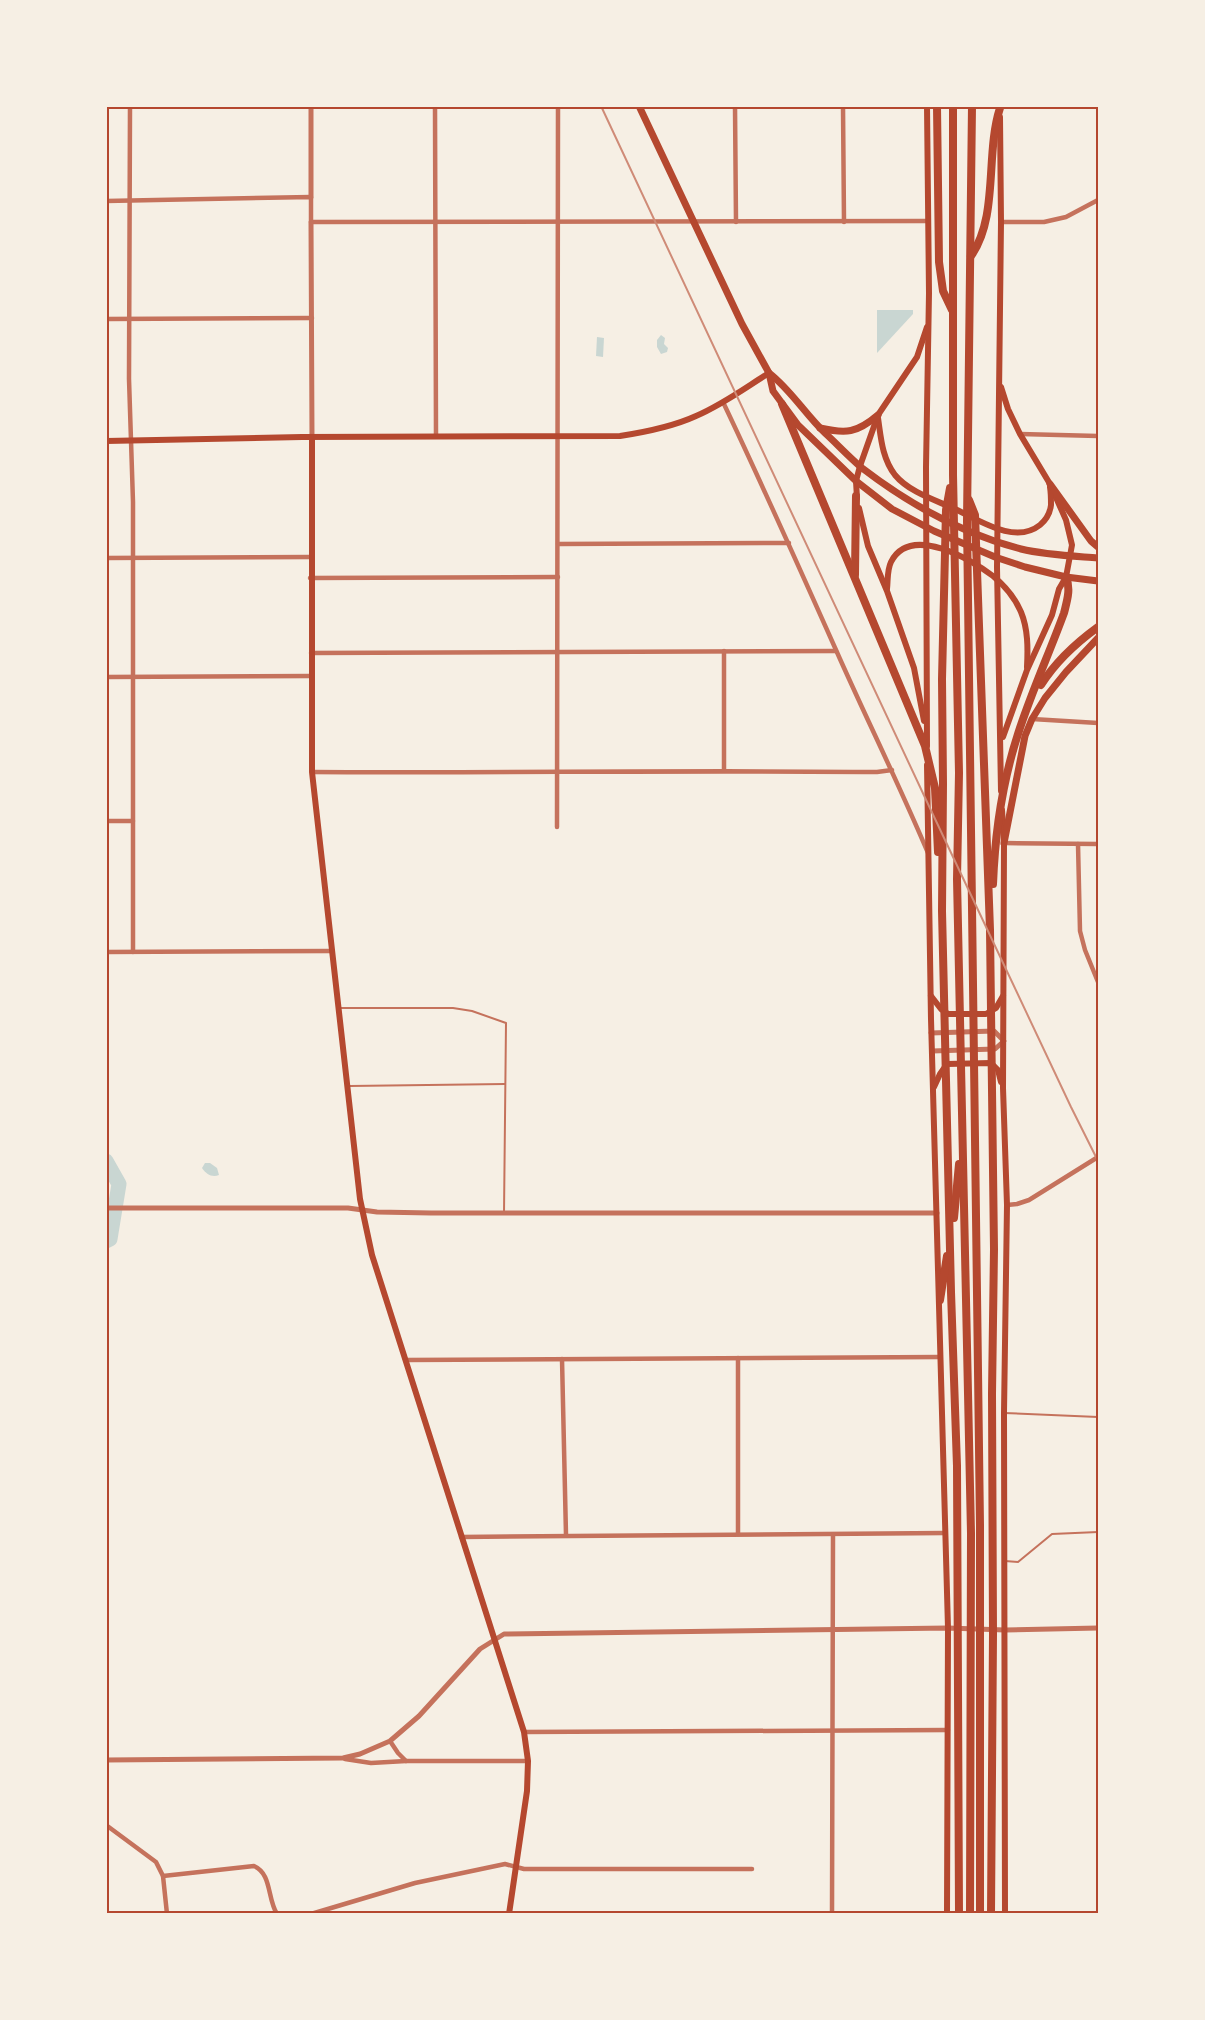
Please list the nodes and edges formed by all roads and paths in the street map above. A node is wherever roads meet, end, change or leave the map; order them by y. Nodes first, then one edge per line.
1 (130, 106) edge
2 (311, 106) edge
3 (435, 106) edge
4 (558, 106) edge
5 (639, 106) edge
6 (735, 106) edge
7 (843, 106) edge
8 (927, 106) edge
9 (937, 106) edge
10 (953, 106) edge
11 (972, 106) edge
12 (1000, 107) edge
13 (312, 197) junction
14 (1098, 200) edge
15 (106, 201) edge
16 (129, 201) junction
17 (927, 221) junction
18 (311, 222) junction
19 (736, 222) junction
20 (844, 222) junction
21 (1001, 222) junction
22 (436, 223) junction
23 (558, 223) junction
24 (693, 223) junction
25 (970, 258) junction
26 (954, 313) junction
27 (312, 318) junction
28 (106, 319) edge
29 (130, 319) junction
30 (929, 321) junction
31 (769, 373) junction
32 (999, 381) junction
33 (723, 402) junction
34 (782, 404) junction
35 (878, 415) junction
36 (819, 428) junction
37 (1020, 434) junction
38 (436, 436) junction
39 (558, 436) junction
40 (1098, 436) edge
41 (312, 437) junction
42 (130, 440) junction
43 (106, 441) edge
44 (860, 466) junction
45 (953, 475) junction
46 (856, 481) junction
47 (1050, 483) junction
48 (967, 492) junction
49 (856, 496) junction
50 (789, 543) junction
51 (558, 544) junction
52 (1098, 547) edge
53 (311, 557) junction
54 (1071, 557) junction
55 (106, 558) edge
56 (133, 558) junction
57 (1098, 558) edge
58 (558, 577) junction
59 (1066, 577) junction
60 (310, 578) junction
61 (855, 580) junction
62 (1098, 581) edge
63 (887, 591) junction
64 (1098, 627) edge
65 (1098, 638) edge
66 (724, 651) junction
67 (836, 651) junction
68 (558, 652) junction
69 (311, 653) junction
70 (1027, 670) junction
71 (310, 676) junction
72 (106, 677) edge
73 (133, 677) junction
74 (1030, 701) junction
75 (1028, 718) junction
76 (1098, 723) edge
77 (926, 733) junction
78 (1001, 743) junction
79 (724, 770) junction
80 (892, 770) junction
81 (312, 772) junction
82 (556, 773) junction
83 (106, 821) edge
84 (133, 821) junction
85 (557, 827) dead end
86 (1004, 843) junction
87 (1078, 844) junction
88 (1098, 844) edge
89 (930, 858) junction
90 (942, 911) junction
91 (990, 930) junction
92 (332, 951) junction
93 (106, 952) edge
94 (133, 952) junction
95 (1098, 982) edge
96 (1004, 994) junction
97 (930, 996) junction
98 (338, 1008) junction
99 (931, 1033) junction
100 (1004, 1041) junction
101 (932, 1051) junction
102 (505, 1084) junction
103 (347, 1086) junction
104 (1003, 1088) junction
105 (933, 1089) junction
106 (961, 1136) junction
107 (1098, 1157) edge
108 (1007, 1205) junction
109 (106, 1208) edge
110 (362, 1210) junction
111 (504, 1213) junction
112 (938, 1213) junction
113 (940, 1300) junction
114 (940, 1357) junction
115 (738, 1358) junction
116 (562, 1359) junction
117 (406, 1360) junction
118 (1004, 1413) junction
119 (1098, 1417) edge
120 (945, 1533) junction
121 (1098, 1533) edge
122 (738, 1534) junction
123 (833, 1535) junction
124 (566, 1536) junction
125 (461, 1537) junction
126 (1005, 1561) junction
127 (950, 1628) junction
128 (1098, 1628) edge
129 (1005, 1630) junction
130 (833, 1631) junction
131 (494, 1640) junction
132 (833, 1730) junction
133 (948, 1730) junction
134 (524, 1732) junction
135 (390, 1741) junction
136 (343, 1758) junction
137 (106, 1760) edge
138 (406, 1761) junction
139 (528, 1761) junction
140 (106, 1825) edge
141 (515, 1866) junction
142 (752, 1869) dead end
143 (970, 1869) junction
144 (163, 1876) junction
145 (167, 1914) edge
146 (277, 1914) edge
147 (311, 1914) edge
148 (509, 1914) edge
149 (832, 1914) edge
150 (947, 1914) edge
151 (961, 1914) edge
152 (970, 1914) edge
153 (980, 1914) edge
154 (991, 1914) edge
155 (1005, 1914) edge

1 - 16 street
2 - 13 street
3 - 22 street
4 - 23 street
5 - 24 main road
6 - 19 street
7 - 20 street
8 - 17 main road
9 - 26 highway
10 - 26 highway
11 - 25 highway
12 - 21 main road
12 - 25 highway
13 - 16 street
13 - 18 street
14 - 21 street
15 - 16 street
16 - 29 street
17 - 20 street
17 - 30 main road
18 - 22 street
18 - 27 street
19 - 20 street
19 - 24 street
21 - 32 main road
22 - 23 street
22 - 38 street
23 - 24 street
23 - 39 street
24 - 31 main road
25 - 48 highway
26 - 45 highway
27 - 29 street
27 - 41 street
28 - 29 street
29 - 42 street
30 - 35 main road
30 - 77 main road
31 - 33 main road
31 - 34 main road
31 - 36 main road
32 - 37 main road
32 - 78 main road
33 - 39 main road
33 - 50 street
34 - 46 main road
34 - 61 highway
35 - 36 main road
35 - 44 main road
35 - 47 main road
36 - 44 main road
37 - 40 street
37 - 47 main road
38 - 39 main road
38 - 41 main road
39 - 51 street
41 - 42 main road
41 - 53 main road
42 - 43 main road
42 - 56 street
44 - 46 main road
44 - 54 main road
45 - 90 highway
45 - 106 highway
46 - 49 main road
46 - 59 main road
47 - 52 main road
47 - 54 main road
48 - 91 highway
48 - 153 highway
49 - 61 highway
49 - 63 main road
50 - 51 street
50 - 67 street
51 - 58 street
53 - 56 street
53 - 60 main road
54 - 57 main road
54 - 59 main road
55 - 56 street
56 - 73 street
58 - 60 street
58 - 68 street
59 - 62 main road
59 - 70 main road
59 - 74 highway
60 - 69 main road
61 - 90 highway
63 - 70 main road
63 - 77 main road
64 - 74 highway
65 - 75 main road
66 - 67 street
66 - 68 street
66 - 79 street
67 - 80 street
68 - 69 street
68 - 82 street
69 - 71 main road
70 - 78 main road
71 - 73 street
71 - 81 main road
72 - 73 street
73 - 84 street
74 - 75 highway
75 - 76 street
75 - 86 main road
75 - 91 highway
77 - 89 main road
78 - 86 main road
79 - 80 street
79 - 82 street
80 - 89 street
81 - 82 street
81 - 92 main road
82 - 85 street
83 - 84 street
84 - 94 street
86 - 87 street
86 - 96 main road
87 - 88 street
87 - 95 street
89 - 97 main road
90 - 151 highway
91 - 154 highway
92 - 94 street
92 - 98 main road
93 - 94 street
96 - 97 main road
96 - 100 main road
97 - 99 main road
98 - 102 lane
98 - 103 main road
99 - 100 street
99 - 101 main road
100 - 101 street
100 - 104 main road
101 - 105 main road
102 - 103 lane
102 - 111 lane
103 - 110 main road
104 - 105 main road
104 - 108 main road
105 - 112 main road
106 - 113 highway
106 - 143 highway
107 - 108 street
108 - 118 main road
109 - 110 street
110 - 111 street
110 - 117 main road
111 - 112 street
112 - 113 main road
113 - 114 main road
114 - 115 street
114 - 120 main road
115 - 116 street
115 - 122 street
116 - 117 street
116 - 124 street
117 - 125 main road
118 - 119 lane
118 - 126 main road
120 - 123 street
120 - 127 main road
121 - 126 lane
122 - 123 street
122 - 124 street
123 - 130 street
124 - 125 street
125 - 131 main road
126 - 129 main road
127 - 129 street
127 - 130 street
127 - 133 main road
128 - 129 street
129 - 155 main road
130 - 131 street
130 - 132 street
131 - 134 main road
131 - 135 street
132 - 133 street
132 - 134 street
132 - 149 street
133 - 150 main road
134 - 139 main road
135 - 136 street
135 - 138 street
136 - 137 street
136 - 138 street
138 - 139 street
139 - 141 main road
140 - 144 street
141 - 142 street
141 - 147 street
141 - 148 main road
143 - 151 highway
143 - 152 highway
144 - 145 street
144 - 146 street

